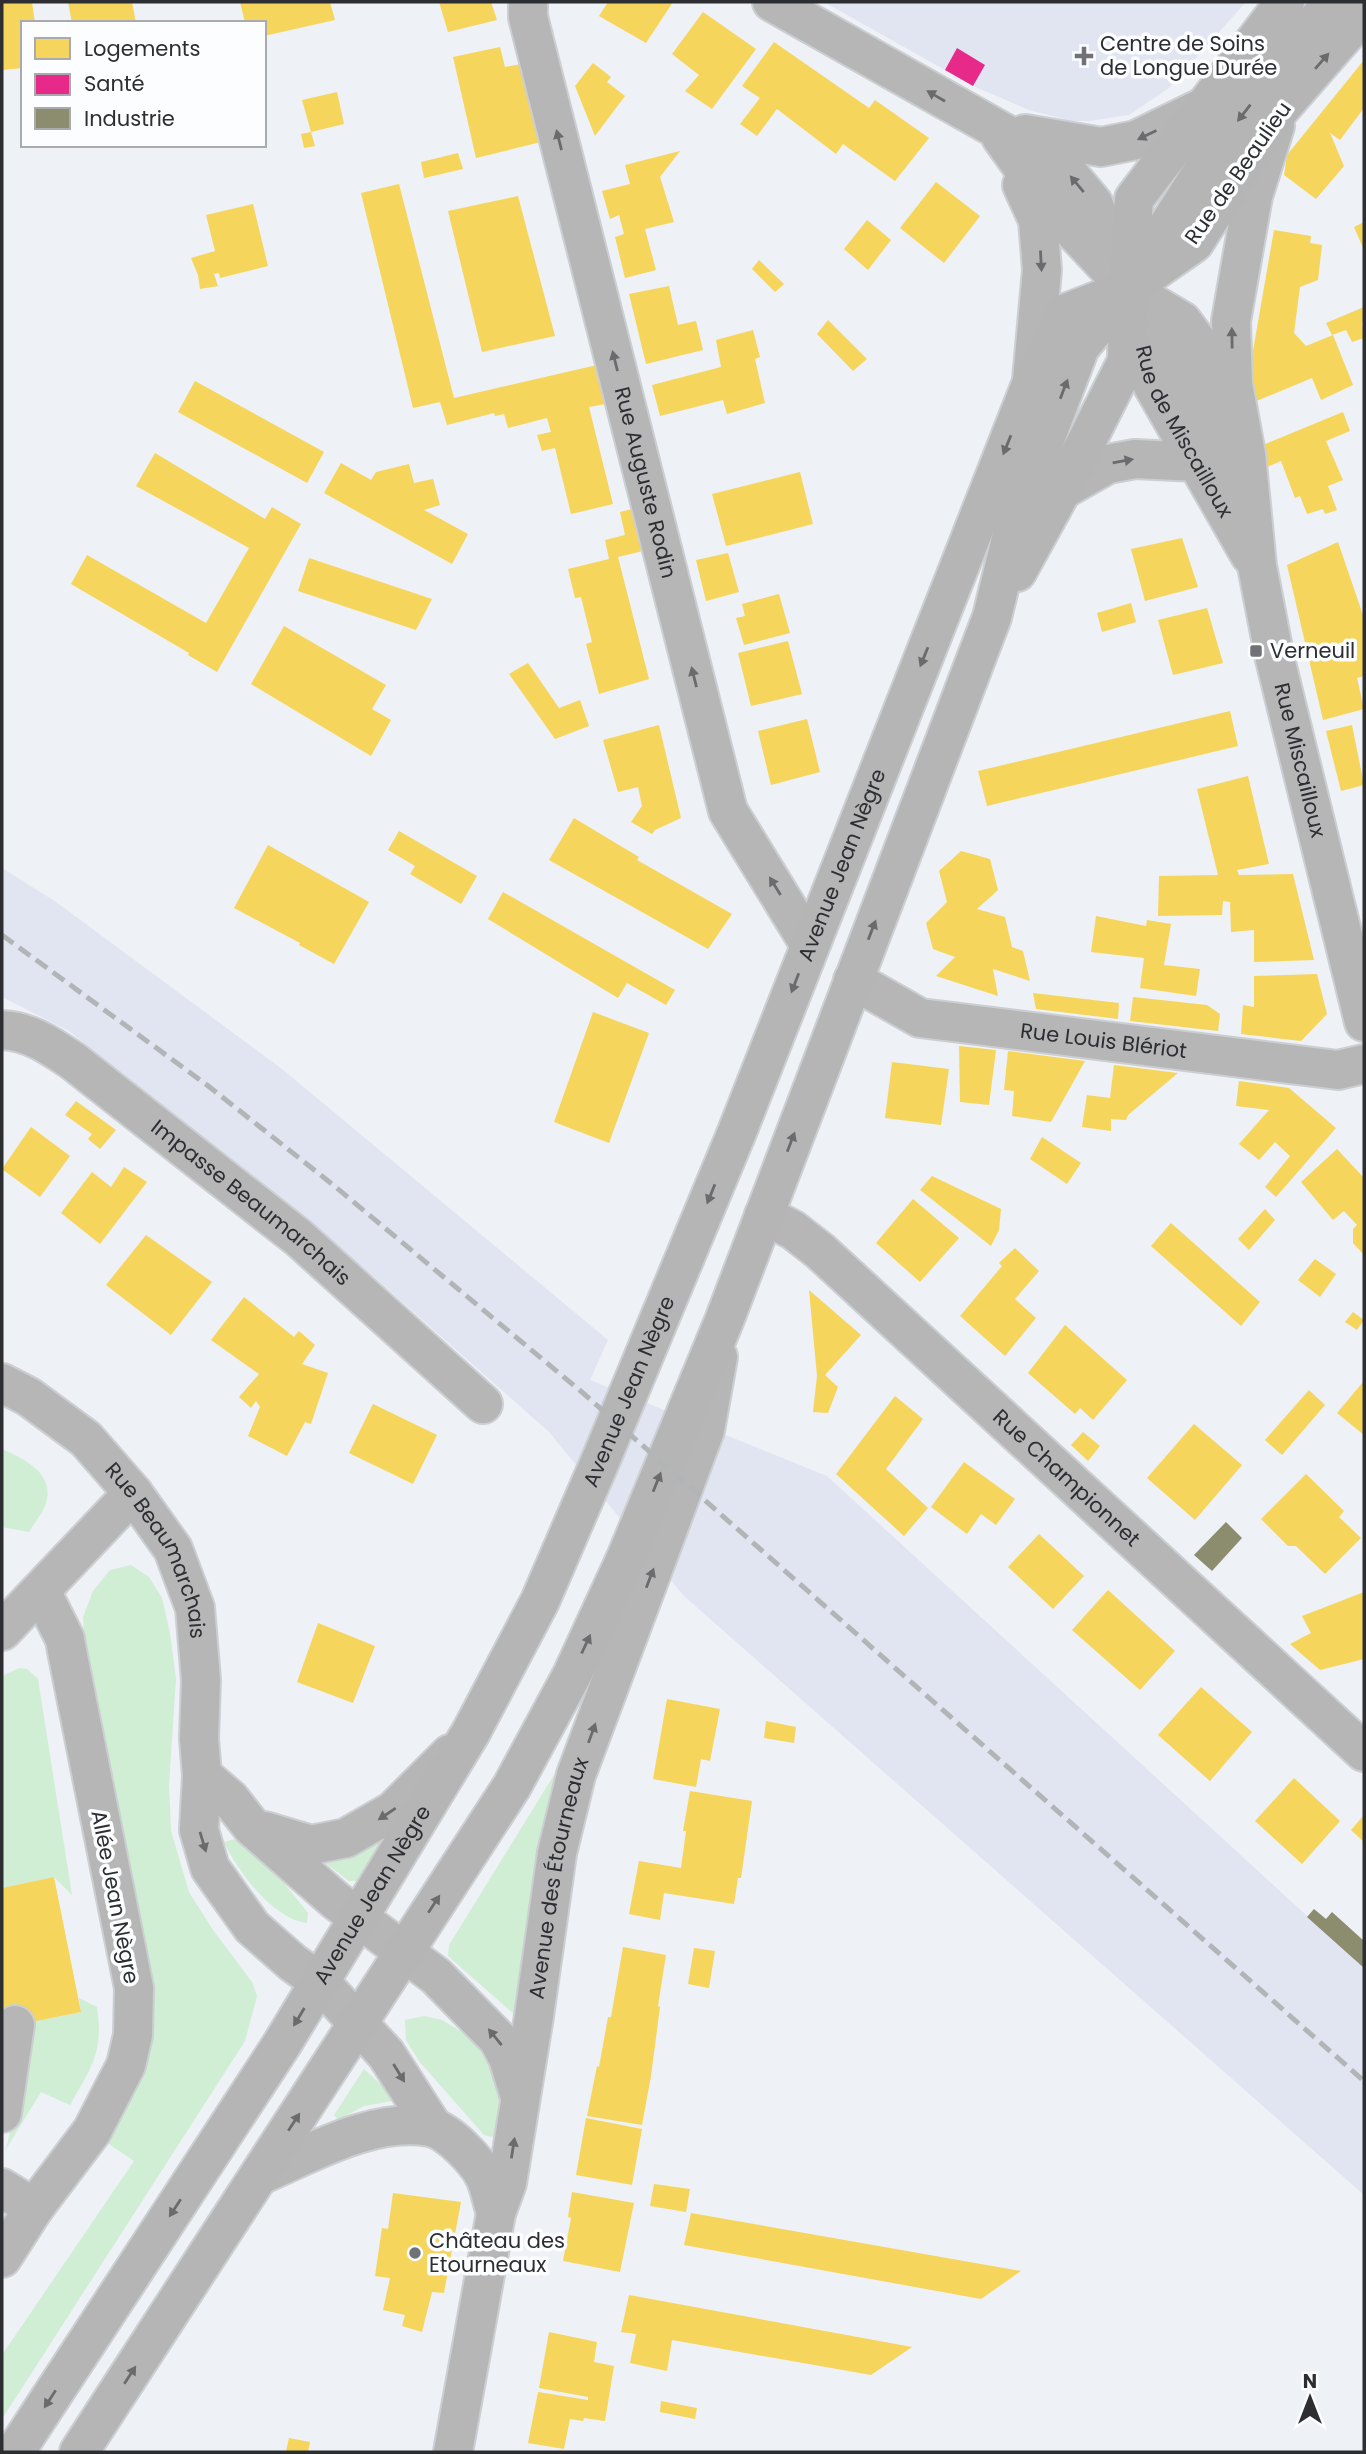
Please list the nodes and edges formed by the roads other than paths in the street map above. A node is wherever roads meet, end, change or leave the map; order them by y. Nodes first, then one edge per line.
1 (528, 2) edge
2 (772, 2) edge
3 (1285, 2) edge
4 (1332, 2) edge
5 (1364, 13) edge
6 (1208, 105) junction
7 (1280, 109) junction
8 (996, 129) junction
9 (1128, 289) junction
10 (1032, 382) junction
11 (1246, 454) junction
12 (1196, 462) junction
13 (1062, 491) junction
14 (1252, 515) junction
15 (1257, 566) junction
16 (992, 617) junction
17 (810, 945) junction
18 (853, 980) junction
19 (1364, 1022) edge
20 (2, 1030) edge
21 (1364, 1064) edge
22 (764, 1215) junction
23 (724, 1321) junction
24 (2, 1383) edge
25 (483, 1404) dead end
26 (133, 1493) junction
27 (41, 1591) junction
28 (2, 1632) edge
29 (471, 1732) junction
30 (1364, 1752) edge
31 (202, 1775) junction
32 (252, 1827) junction
33 (360, 1917) junction
34 (404, 1950) junction
35 (320, 1982) junction
36 (359, 2024) junction
37 (15, 2025) dead end
38 (521, 2099) junction
39 (2, 2113) edge
40 (433, 2127) junction
41 (261, 2175) junction
42 (2, 2188) edge
43 (34, 2208) junction
44 (496, 2213) junction
45 (2, 2258) edge
46 (15, 2452) edge
47 (79, 2452) edge
48 (453, 2452) edge

17 -> 1 street, Rue Auguste Rodin
8 -> 2 street
3 - 6 main road
4 -> 9 main road
7 -> 5 main road, Rue de Beaulieu
6 -> 8 street
6 - 9 main road
7 - 9 main road, Rue de Beaulieu
11 -> 7 street
8 - 9 street
8 -> 10 street
9 - 10 main road, Avenue Jean Nègre
9 - 11 street, Rue de Miscailloux
9 - 12 street, Rue de Miscailloux
9 - 13 main road
9 - 14 street, Rue de Miscailloux
16 -> 9 main road
10 -> 17 main road, Avenue Jean Nègre
11 - 14 street, Rue Miscailloux
13 -> 12 street
12 - 15 street, Rue de Miscailloux
13 - 16 main road
14 - 15 street, Rue Miscailloux
15 - 19 street, Rue Miscailloux
18 -> 16 main road
17 -> 29 main road, Avenue Jean Nègre
18 - 21 street, Rue Louis Blériot
22 -> 18 main road
20 - 25 street, Impasse Beaumarchais
22 - 23 main road
22 - 30 street, Rue Championnet
34 -> 23 main road
38 -> 23 street, Avenue des Étourneaux
24 - 26 street, Rue Beaumarchais
26 - 27 street
26 - 31 street, Rue Beaumarchais
27 - 28 street
27 - 43 street, Allée Jean Nègre
29 -> 32 street
29 - 33 main road, Avenue Jean Nègre
31 - 32 street
31 -> 35 street, Rue Beaumarchais
32 - 33 street
33 - 34 street
33 - 35 main road, Avenue Jean Nègre
34 - 36 main road
38 -> 34 street
35 - 36 street, Rue Beaumarchais
35 -> 46 main road, Avenue Jean Nègre
36 -> 40 street, Rue Beaumarchais
41 -> 36 main road
37 - 39 street
44 -> 38 street, Avenue des Étourneaux
40 - 41 street
40 - 44 street
47 -> 41 main road
42 - 43 street
43 - 45 street, Allée Jean Nègre
44 - 48 street, Avenue des Étourneaux

